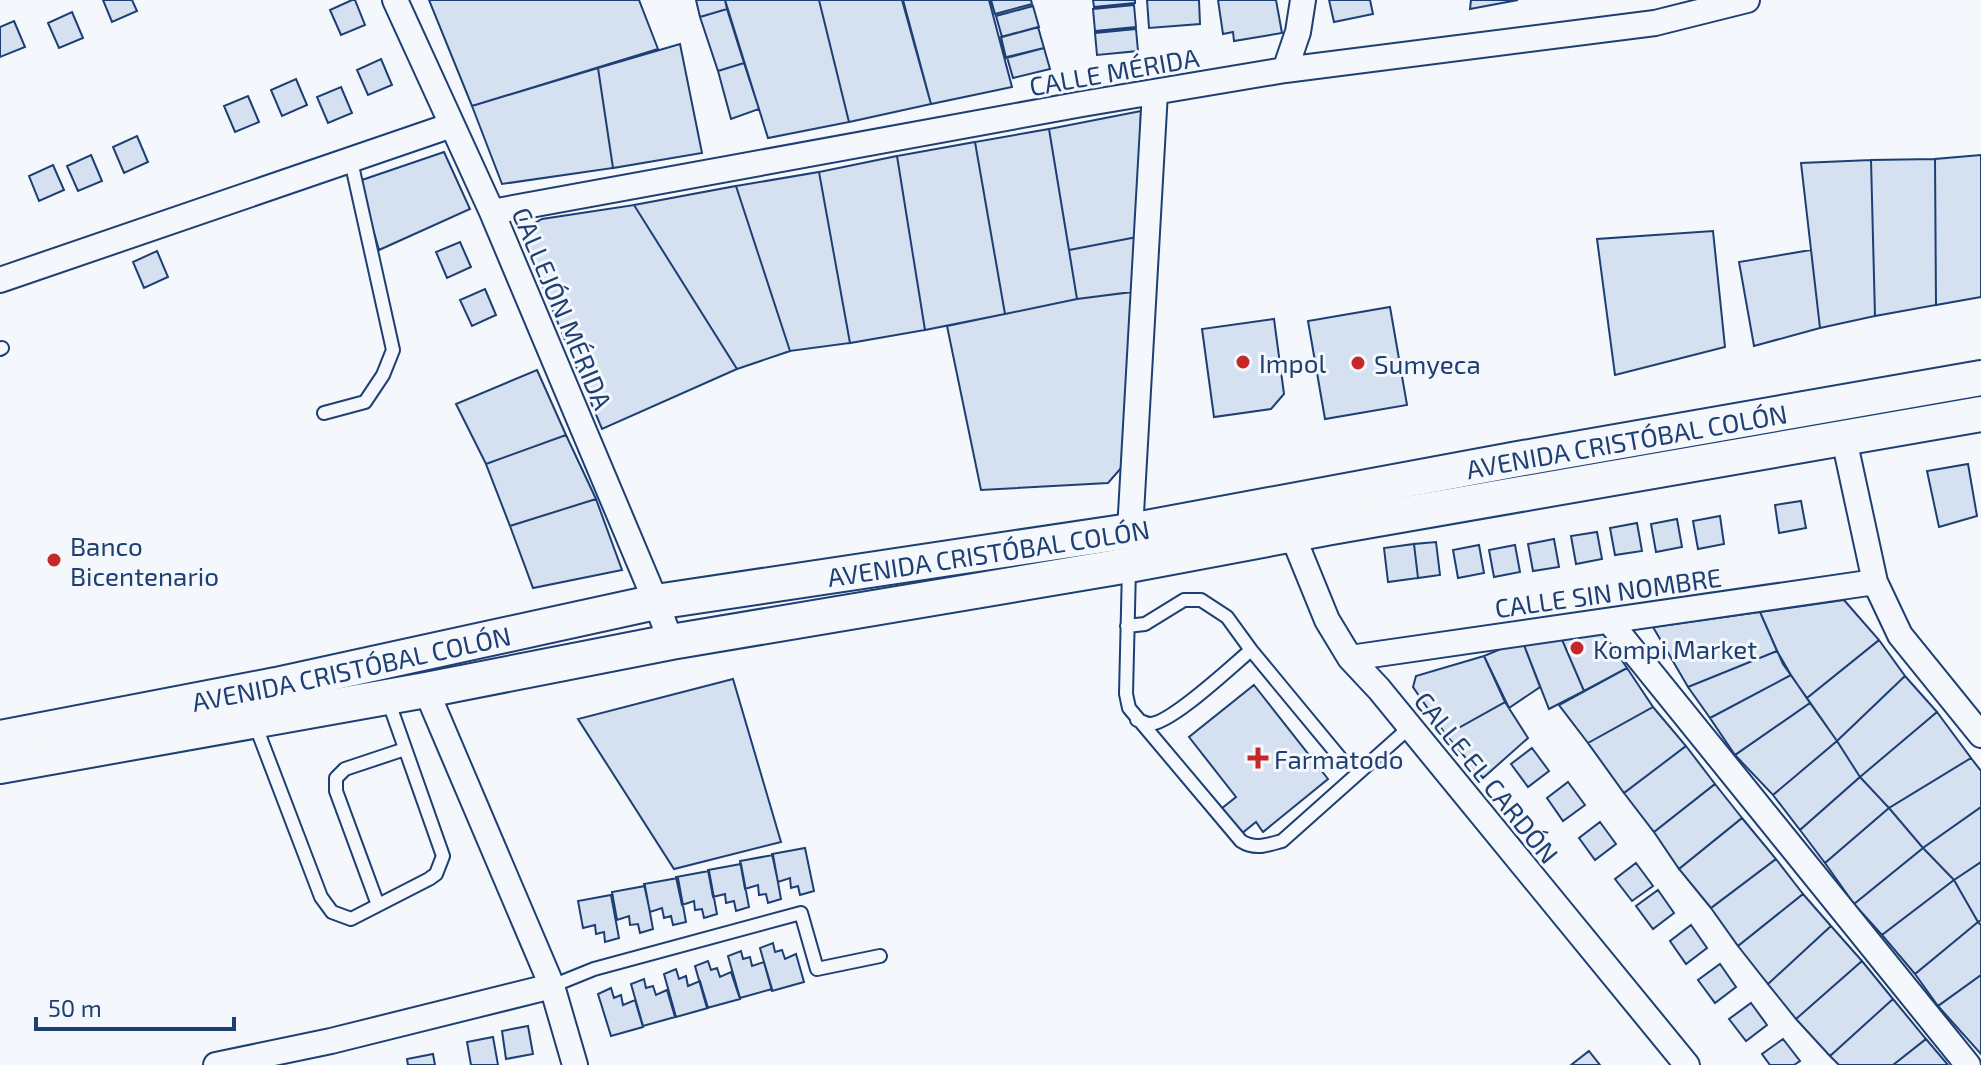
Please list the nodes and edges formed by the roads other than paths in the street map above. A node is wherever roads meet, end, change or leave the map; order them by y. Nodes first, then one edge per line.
1 (395, 0) edge
2 (1303, 0) edge
3 (1747, 0) edge
4 (1285, 70) junction
5 (1155, 92) junction
6 (452, 125) junction
7 (351, 161) junction
8 (492, 212) junction
9 (0, 280) edge
10 (1981, 378) edge
11 (324, 413) dead end
12 (1981, 414) edge
13 (1844, 439) junction
14 (1288, 518) junction
15 (1130, 548) junction
16 (1875, 582) junction
17 (656, 602) junction
18 (1609, 621) junction
19 (1127, 626) junction
20 (671, 642) junction
21 (1251, 650) junction
22 (1350, 658) junction
23 (426, 690) junction
24 (387, 697) junction
25 (1137, 720) junction
26 (253, 721) junction
27 (1410, 727) junction
28 (1981, 735) edge
29 (0, 738) edge
30 (405, 749) junction
31 (0, 766) edge
32 (1365, 767) junction
33 (378, 905) junction
34 (880, 956) dead end
35 (552, 986) junction
36 (334, 1053) edge
37 (216, 1065) edge
38 (575, 1065) edge
39 (1687, 1065) edge
40 (1968, 1065) edge

1 - 6 street, CALLEJÓN MÉRIDA
2 - 4 street
3 - 4 street, CALLE MÉRIDA
4 - 5 street, CALLE MÉRIDA
5 - 8 street, CALLE MÉRIDA
5 - 15 street
6 - 7 street
6 - 8 street, CALLEJÓN MÉRIDA
7 - 9 street
7 - 11 lane
8 - 17 street, CALLEJÓN MÉRIDA
10 - 14 street, AVENIDA CRISTÓBAL COLÓN
12 - 13 street, AVENIDA CRISTÓBAL COLÓN
13 - 14 street, AVENIDA CRISTÓBAL COLÓN
13 - 16 street
14 - 15 street, AVENIDA CRISTÓBAL COLÓN
14 - 22 street, CALLE EL CARDÓN
15 - 17 street, AVENIDA CRISTÓBAL COLÓN
15 - 19 lane
15 - 20 street, AVENIDA CRISTÓBAL COLÓN
16 - 18 street, CALLE SIN NOMBRE
16 - 28 street
17 - 20 street, CALLEJÓN MÉRIDA
17 - 29 street, AVENIDA CRISTÓBAL COLÓN
18 - 22 street, CALLE SIN NOMBRE
18 - 40 street
19 - 21 lane
19 - 25 lane
20 - 23 street, AVENIDA CRISTÓBAL COLÓN
21 - 25 lane
21 - 32 lane
22 - 27 street, CALLE EL CARDÓN
23 - 24 street, AVENIDA CRISTÓBAL COLÓN
23 - 35 street
24 - 26 street, AVENIDA CRISTÓBAL COLÓN
24 - 30 lane
25 - 32 lane
26 - 31 street, AVENIDA CRISTÓBAL COLÓN
26 - 33 lane
27 - 32 lane
27 - 39 street, CALLE EL CARDÓN
30 - 33 lane
30 - 33 lane
34 - 35 lane
35 - 36 street
35 - 38 street
36 - 37 street

